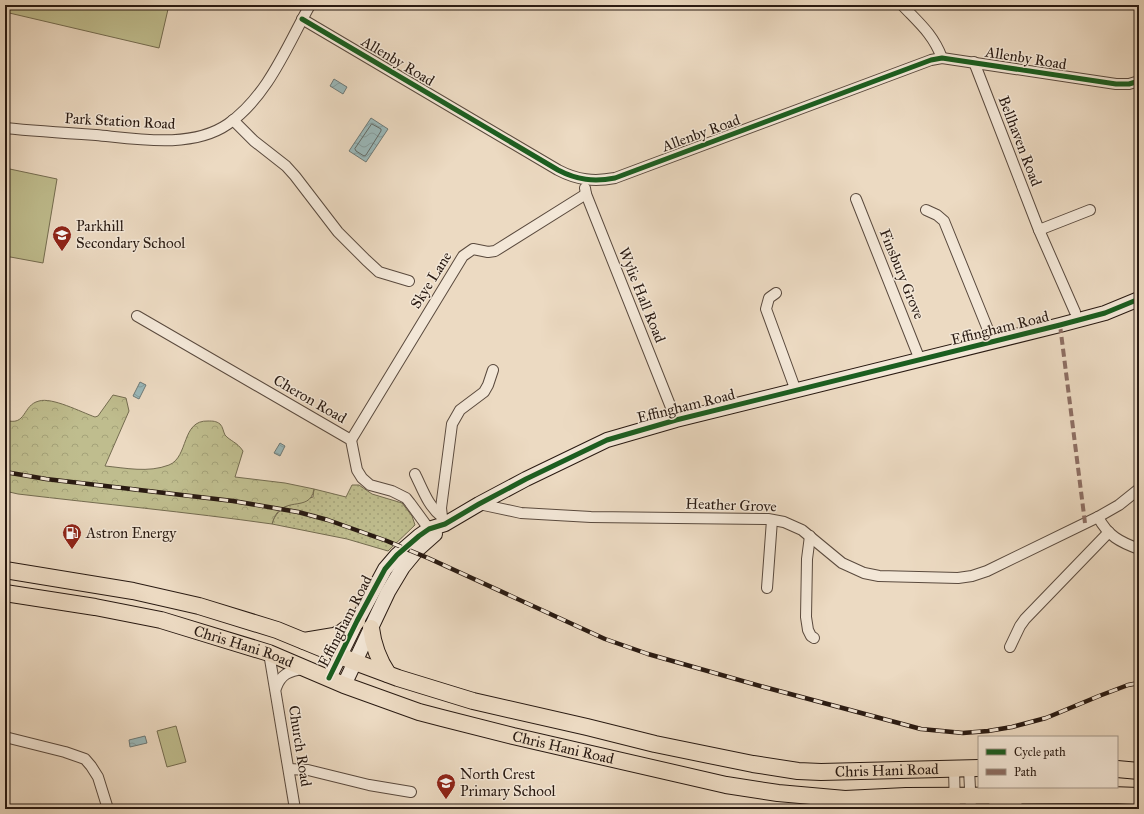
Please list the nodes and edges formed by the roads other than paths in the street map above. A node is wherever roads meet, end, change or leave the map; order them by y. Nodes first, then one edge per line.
1 (310, 5) edge
2 (902, 5) edge
3 (302, 19) junction
4 (942, 58) junction
5 (974, 62) junction
6 (1139, 81) edge
7 (233, 120) junction
8 (5, 128) edge
9 (584, 180) junction
10 (586, 194) junction
11 (856, 199) dead end
12 (926, 210) dead end
13 (1090, 210) dead end
14 (1039, 230) junction
15 (410, 281) dead end
16 (776, 292) dead end
17 (1139, 299) edge
18 (1075, 312) dead end
19 (137, 316) dead end
20 (993, 342) junction
21 (920, 360) junction
22 (492, 370) dead end
23 (796, 391) junction
24 (676, 420) junction
25 (350, 440) junction
26 (416, 474) dead end
27 (1139, 489) edge
28 (479, 504) junction
29 (1098, 517) junction
30 (444, 520) junction
31 (772, 520) junction
32 (431, 532) junction
33 (1109, 532) junction
34 (810, 536) junction
35 (1139, 549) edge
36 (5, 570) edge
37 (768, 588) dead end
38 (5, 593) edge
39 (364, 624) junction
40 (814, 638) dead end
41 (304, 641) junction
42 (1010, 647) dead end
43 (269, 652) junction
44 (347, 659) junction
45 (307, 668) junction
46 (388, 674) junction
47 (329, 678) junction
48 (344, 684) junction
49 (276, 688) junction
50 (5, 737) edge
51 (289, 769) junction
52 (967, 769) edge
53 (1118, 769) edge
54 (1139, 771) edge
55 (410, 792) dead end
56 (1020, 795) junction
57 (906, 796) junction
58 (1139, 796) edge
59 (962, 802) edge
60 (108, 809) edge
61 (295, 809) edge
62 (927, 809) edge
63 (995, 809) edge

1 - 3 street, Park Station Road
2 - 4 street
3 - 7 street, Park Station Road
3 - 9 street, Allenby Road
4 - 5 street, Allenby Road
4 - 9 street, Allenby Road
5 - 6 street, Allenby Road
5 - 14 street, Bellhaven Road
7 - 8 street, Park Station Road
7 - 15 street
9 - 10 street, Wylie Hall Road
10 - 24 street, Wylie Hall Road
10 - 25 street, Skye Lane
11 - 21 street, Finsbury Grove
12 - 20 street
13 - 14 street
14 - 18 street, Bellhaven Road
16 - 23 street
17 - 20 street, Effingham Road
19 - 25 street, Cheron Road
20 - 21 street, Effingham Road
21 - 23 street, Effingham Road
22 - 30 street
23 - 24 street, Effingham Road
24 - 28 street, Effingham Road
25 - 32 street, Cheron Road
26 - 30 street
27 - 29 street, Heather Grove
28 - 30 street, Effingham Road
28 - 31 street, Heather Grove
29 - 33 street
29 - 34 street, Heather Grove
30 - 32 street, Effingham Road
31 - 34 street, Heather Grove
31 - 37 street
32 - 39 street, Effingham Road
33 - 35 street
33 - 42 street
34 - 40 street
36 - 41 main road, Chris Hani Road
38 - 43 main road, Chris Hani Road
39 - 41 main road
39 - 44 street, Effingham Road
39 - 46 main road
41 - 44 main road, Chris Hani Road
43 - 45 main road, Chris Hani Road
43 - 49 street, Church Road
44 - 46 main road, Chris Hani Road
44 - 47 street, Effingham Road
44 - 48 street, Effingham Road
45 - 47 main road, Chris Hani Road
45 - 49 street, Church Road
46 - 52 main road, Chris Hani Road
47 - 48 main road, Chris Hani Road
48 - 57 main road, Chris Hani Road
49 - 51 street, Church Road
50 - 60 street
51 - 55 street
51 - 61 street, Church Road
52 - 59 street
52 - 59 street
53 - 54 main road
56 - 58 main road, Chris Hani Road
56 - 59 main road, Chris Hani Road
56 - 63 main road
57 - 59 main road, Chris Hani Road
57 - 62 main road

